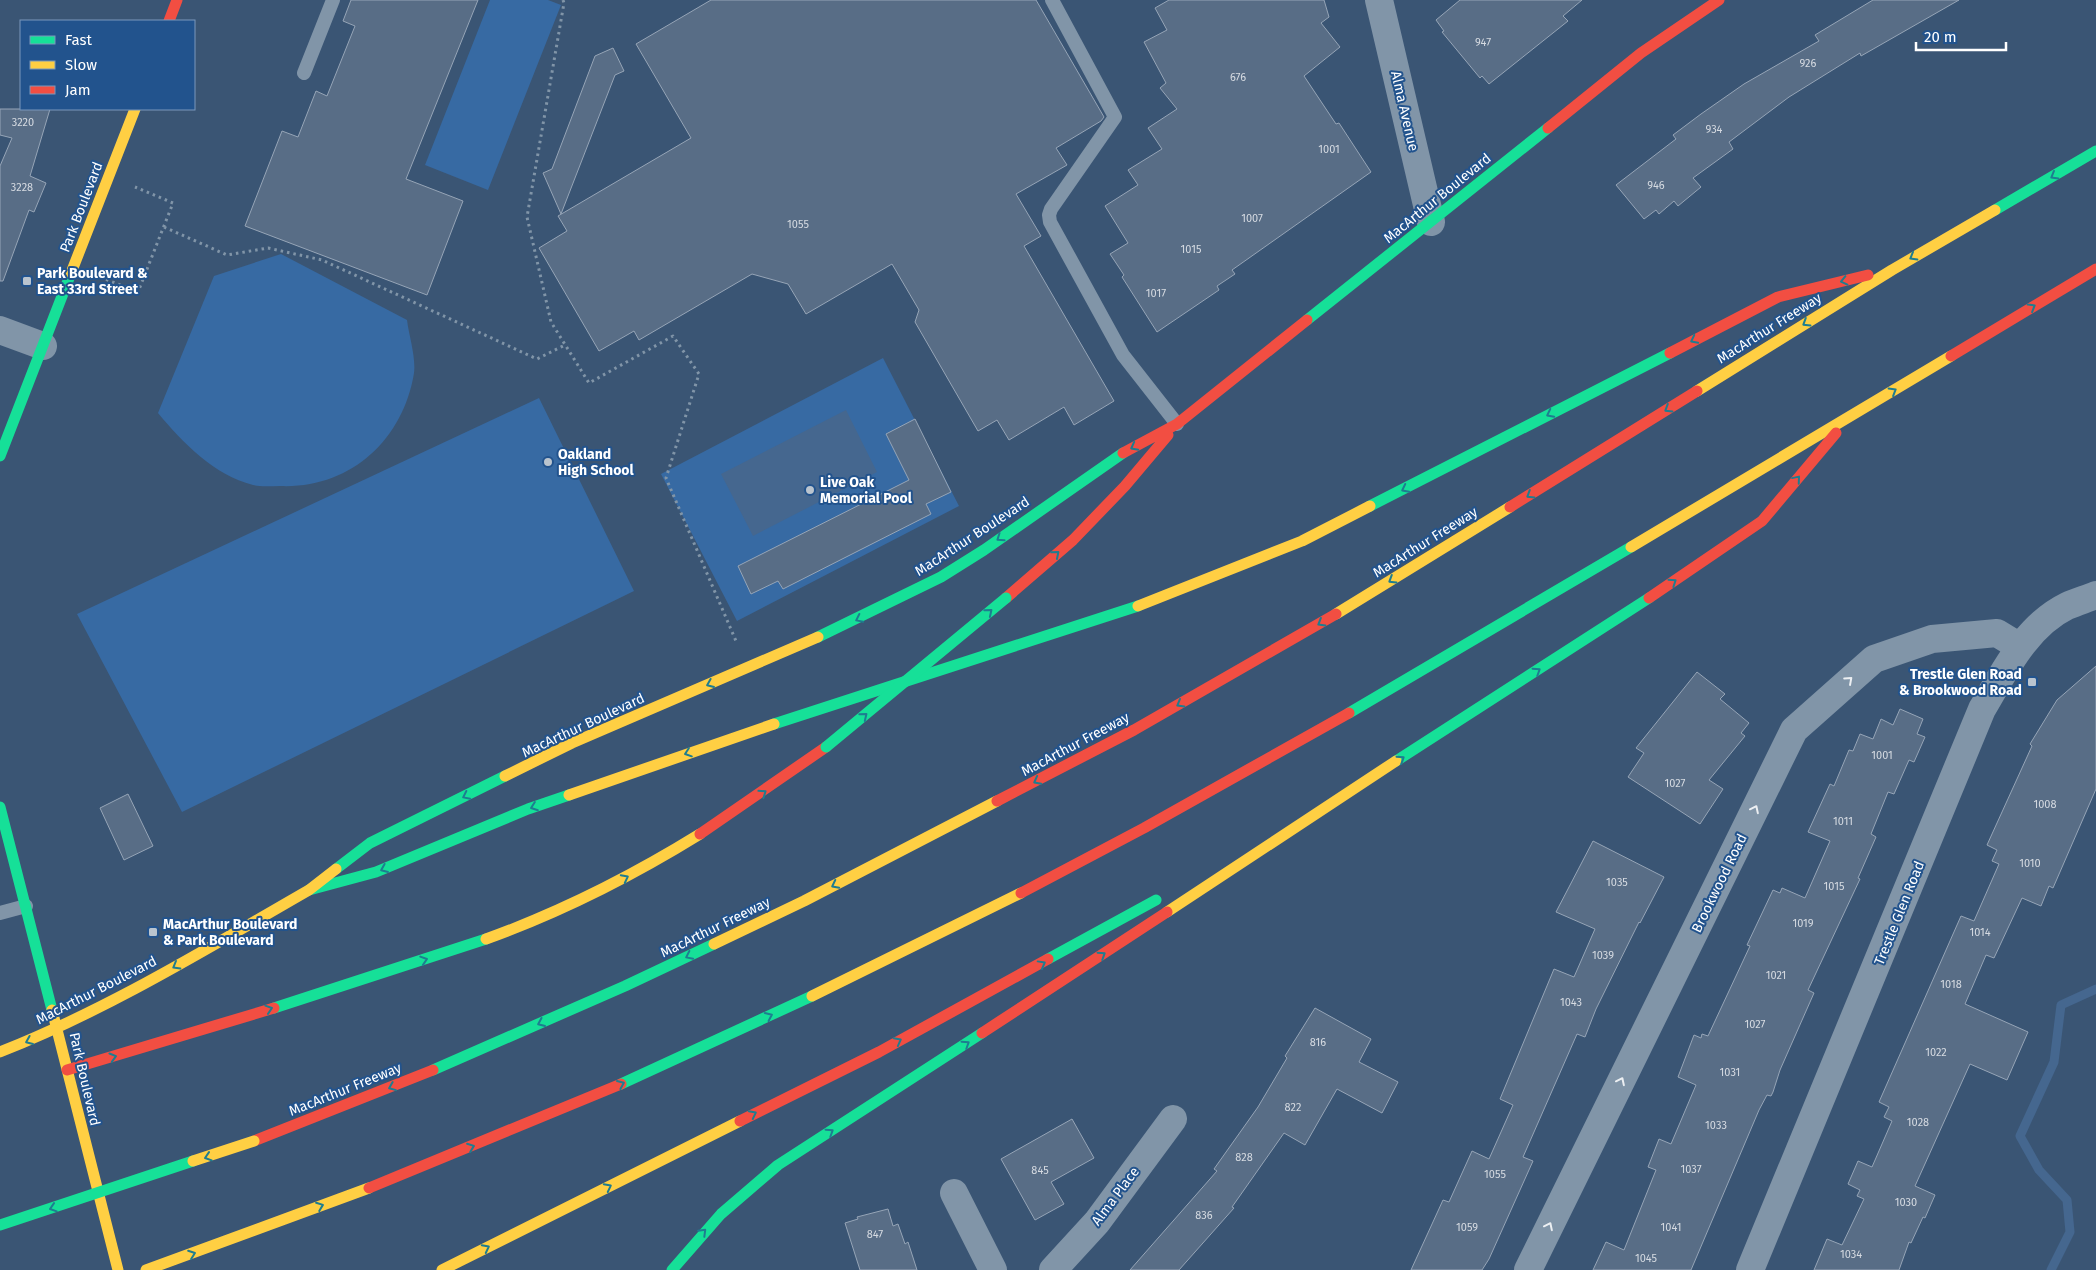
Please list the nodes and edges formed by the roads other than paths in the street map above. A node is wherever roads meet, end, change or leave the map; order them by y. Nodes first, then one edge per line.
1 (177, 0) edge
2 (333, 0) edge
3 (1052, 0) edge
4 (1379, 0) edge
5 (1719, 0) edge
6 (169, 20) edge
7 (304, 73) dead end
8 (135, 110) edge
9 (2096, 151) edge
10 (1430, 222) junction
11 (1892, 270) junction
12 (2096, 270) edge
13 (0, 330) edge
14 (43, 346) junction
15 (1851, 416) junction
16 (1177, 424) junction
17 (0, 456) edge
18 (2096, 595) edge
19 (2020, 647) junction
20 (1360, 785) junction
21 (1, 817) edge
22 (1214, 867) dead end
23 (309, 890) junction
24 (1162, 896) dead end
25 (26, 906) junction
26 (0, 913) edge
27 (58, 1029) junction
28 (0, 1052) edge
29 (66, 1070) junction
30 (1172, 1119) dead end
31 (954, 1193) dead end
32 (0, 1225) edge
33 (118, 1270) edge
34 (146, 1270) edge
35 (442, 1270) edge
36 (672, 1270) edge
37 (993, 1270) edge
38 (1053, 1270) edge
39 (1528, 1270) edge
40 (1750, 1270) edge

1 - 6 main road
2 - 7 lane
3 - 16 lane
4 - 10 street, Alma Avenue
5 - 10 main road, MacArthur Boulevard
8 - 14 main road, Park Boulevard
9 -> 11 main road, MacArthur Freeway
10 - 16 main road, MacArthur Boulevard
11 -> 23 main road
11 -> 32 main road, MacArthur Freeway, bridge
15 -> 12 main road
13 - 14 street
14 - 17 main road, Park Boulevard
20 -> 15 main road
34 -> 15 main road
16 -> 23 main road, MacArthur Boulevard
29 -> 16 main road, MacArthur Boulevard, bridge
18 - 19 street, Trestle Glen Road
39 -> 19 street, Brookwood Road
19 - 40 street, Trestle Glen Road
20 - 22 main road
36 -> 20 main road
21 - 25 main road, Park Boulevard
23 -> 27 main road, MacArthur Boulevard
35 -> 24 main road
25 - 26 lane
25 - 27 main road, Park Boulevard
27 -> 28 main road, MacArthur Boulevard
27 - 29 main road, Park Boulevard
29 - 33 main road, Park Boulevard
30 - 38 street, Alma Place
31 - 37 street

